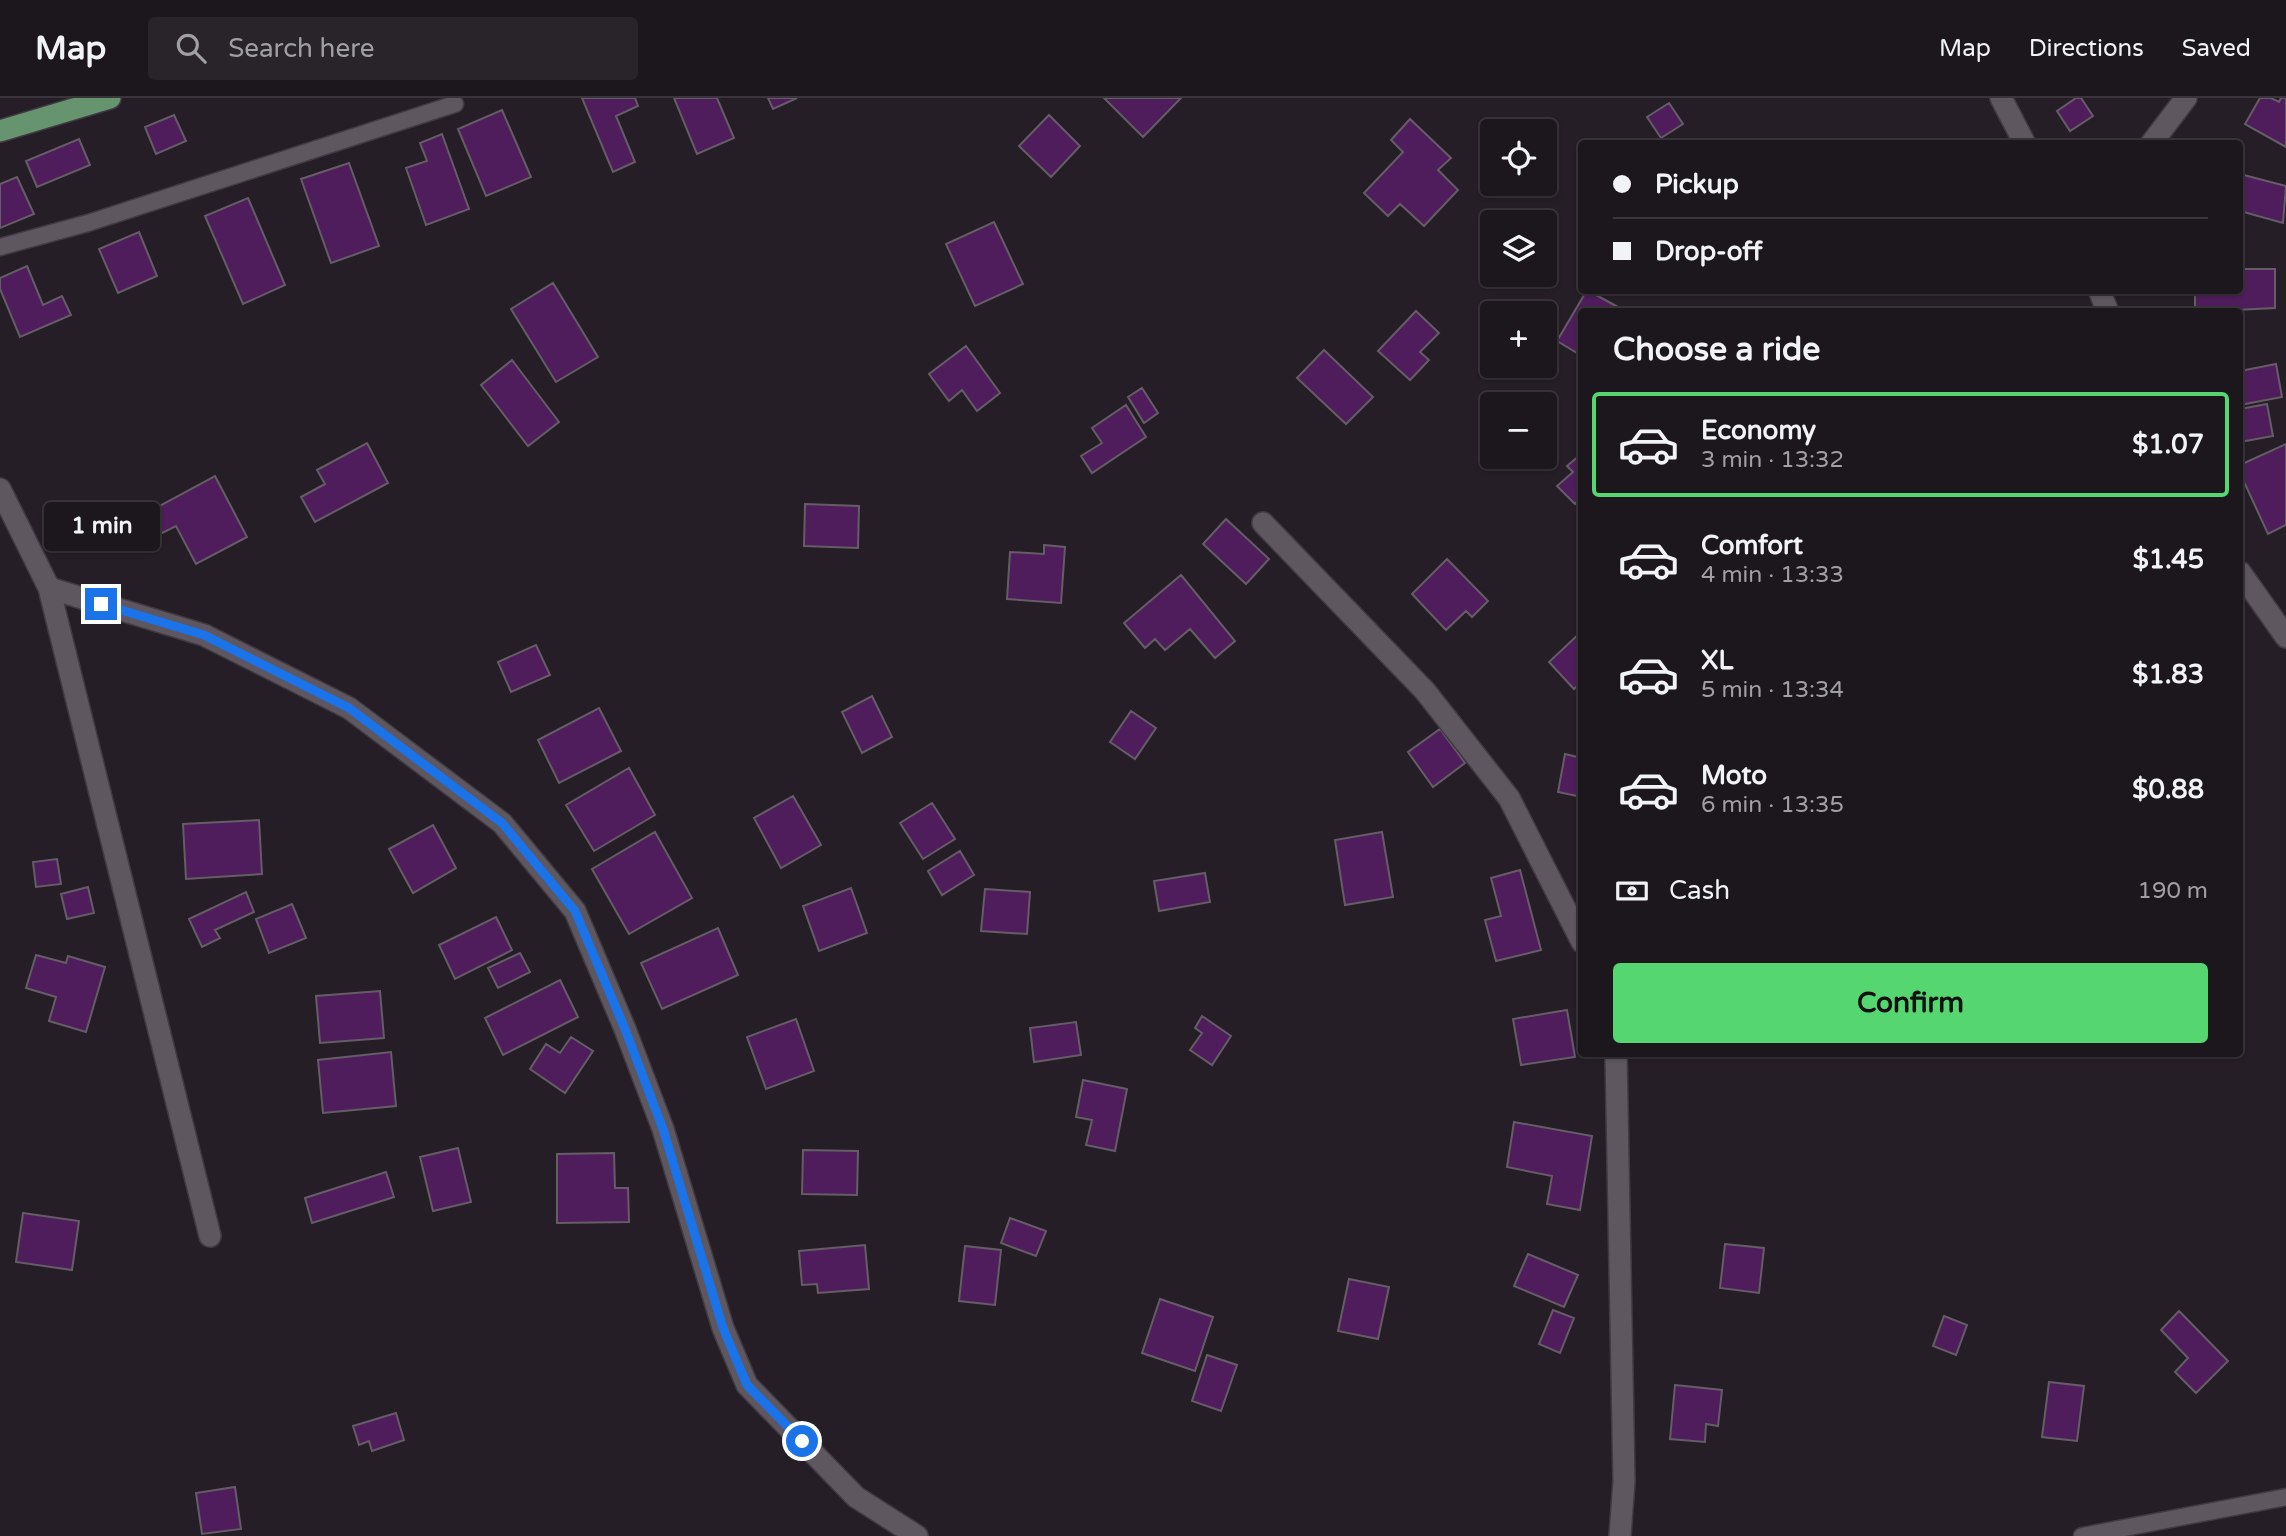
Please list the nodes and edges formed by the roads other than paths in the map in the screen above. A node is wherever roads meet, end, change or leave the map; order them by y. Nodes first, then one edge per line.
1 (110, 98) edge
2 (2001, 98) edge
3 (2186, 98) edge
4 (455, 104) dead end
5 (0, 131) edge
6 (2023, 140) edge
7 (2154, 140) edge
8 (0, 247) edge
9 (0, 489) edge
10 (1263, 523) dead end
11 (2243, 576) edge
12 (49, 588) junction
13 (2286, 637) edge
14 (1578, 934) edge
15 (1616, 1057) edge
16 (210, 1236) dead end
17 (2286, 1497) edge
18 (917, 1536) edge
19 (1620, 1536) edge
20 (2082, 1536) edge

1 - 5 main road
2 - 6 street
3 - 7 street
4 - 8 lane
9 - 12 street
10 - 14 street
11 - 13 street
12 - 16 street
12 - 18 street
15 - 19 street
17 - 20 lane

